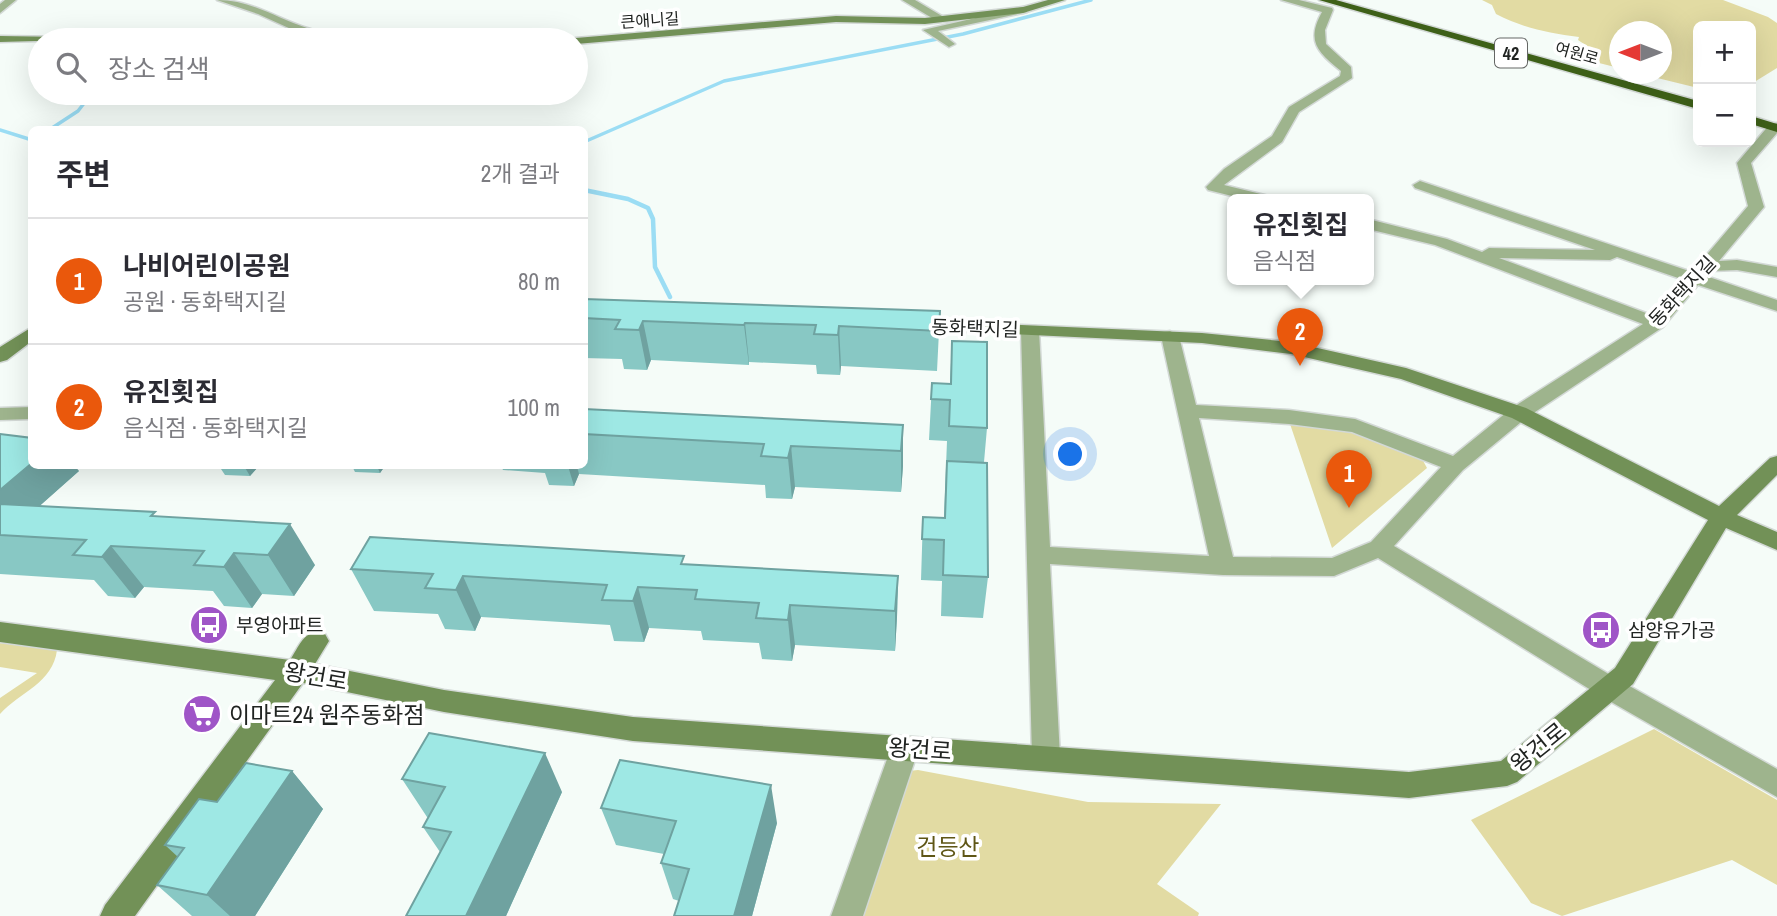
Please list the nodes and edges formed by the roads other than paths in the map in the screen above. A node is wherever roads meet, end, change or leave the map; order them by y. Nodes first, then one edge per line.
1 (11, 0) edge
2 (222, 0) edge
3 (907, 0) edge
4 (1060, 0) edge
5 (1286, 0) edge
6 (1343, 0) edge
7 (1369, 0) edge
8 (1326, 5) edge
9 (0, 10) edge
10 (1023, 10) junction
11 (941, 19) junction
12 (297, 28) edge
13 (0, 39) edge
14 (28, 39) edge
15 (588, 40) edge
16 (947, 43) dead end
17 (1488, 43) junction
18 (1693, 97) edge
19 (1693, 104) edge
20 (1756, 115) edge
21 (1756, 121) edge
22 (1776, 125) edge
23 (1420, 185) dead end
24 (1243, 194) edge
25 (1374, 225) edge
26 (1467, 252) junction
27 (1626, 255) junction
28 (1700, 272) junction
29 (1777, 272) edge
30 (1777, 306) edge
31 (1657, 323) junction
32 (895, 325) edge
33 (1030, 330) junction
34 (28, 335) edge
35 (1170, 336) junction
36 (0, 356) edge
37 (1186, 411) junction
38 (28, 413) edge
39 (1519, 413) junction
40 (0, 414) edge
41 (1777, 463) edge
42 (1456, 465) junction
43 (1721, 517) junction
44 (1777, 541) edge
45 (1379, 548) junction
46 (1040, 555) junction
47 (1223, 566) junction
48 (0, 632) edge
49 (316, 641) dead end
50 (297, 671) junction
51 (1608, 688) junction
52 (905, 748) junction
53 (1046, 757) junction
54 (1777, 784) edge
55 (116, 916) edge
56 (847, 916) edge

1 - 9 street
2 - 12 street
3 - 11 street
4 - 10 street, 큰애니길
5 - 8 street
6 - 17 highway, 여원로 / 42
7 - 17 highway
8 - 17 highway, 여원로 / 42
8 - 24 street
10 - 11 street, 큰애니길
10 - 16 street
11 - 15 street, 큰애니길
13 - 14 street
17 - 18 highway, 여원로 / 42
17 - 19 highway, 여원로 / 42
20 - 22 highway
21 - 22 highway
22 - 28 street, 동화택지길
23 - 27 street
25 - 26 street
26 - 27 street
26 - 31 street
27 - 28 street
28 - 29 street
28 - 30 street
28 - 31 street, 동화택지길
31 - 39 street, 동화택지길
32 - 33 street, 동화택지길
33 - 35 street, 동화택지길
33 - 46 street, 동화택지길
34 - 36 street
35 - 37 street
35 - 39 street, 동화택지길
37 - 42 street
37 - 47 street
38 - 40 street
39 - 42 street, 동화택지길
39 - 43 street, 동화택지길
41 - 43 street, 왕건로
42 - 45 street, 동화택지길
43 - 44 street
43 - 51 street, 왕건로
45 - 47 street, 동화택지길
45 - 51 street
46 - 47 street, 동화택지길
46 - 53 street, 동화택지길
48 - 50 street, 왕건로
49 - 50 street
50 - 52 street, 왕건로
50 - 55 street
51 - 53 street, 왕건로
51 - 54 street
52 - 53 street, 왕건로
52 - 56 street

